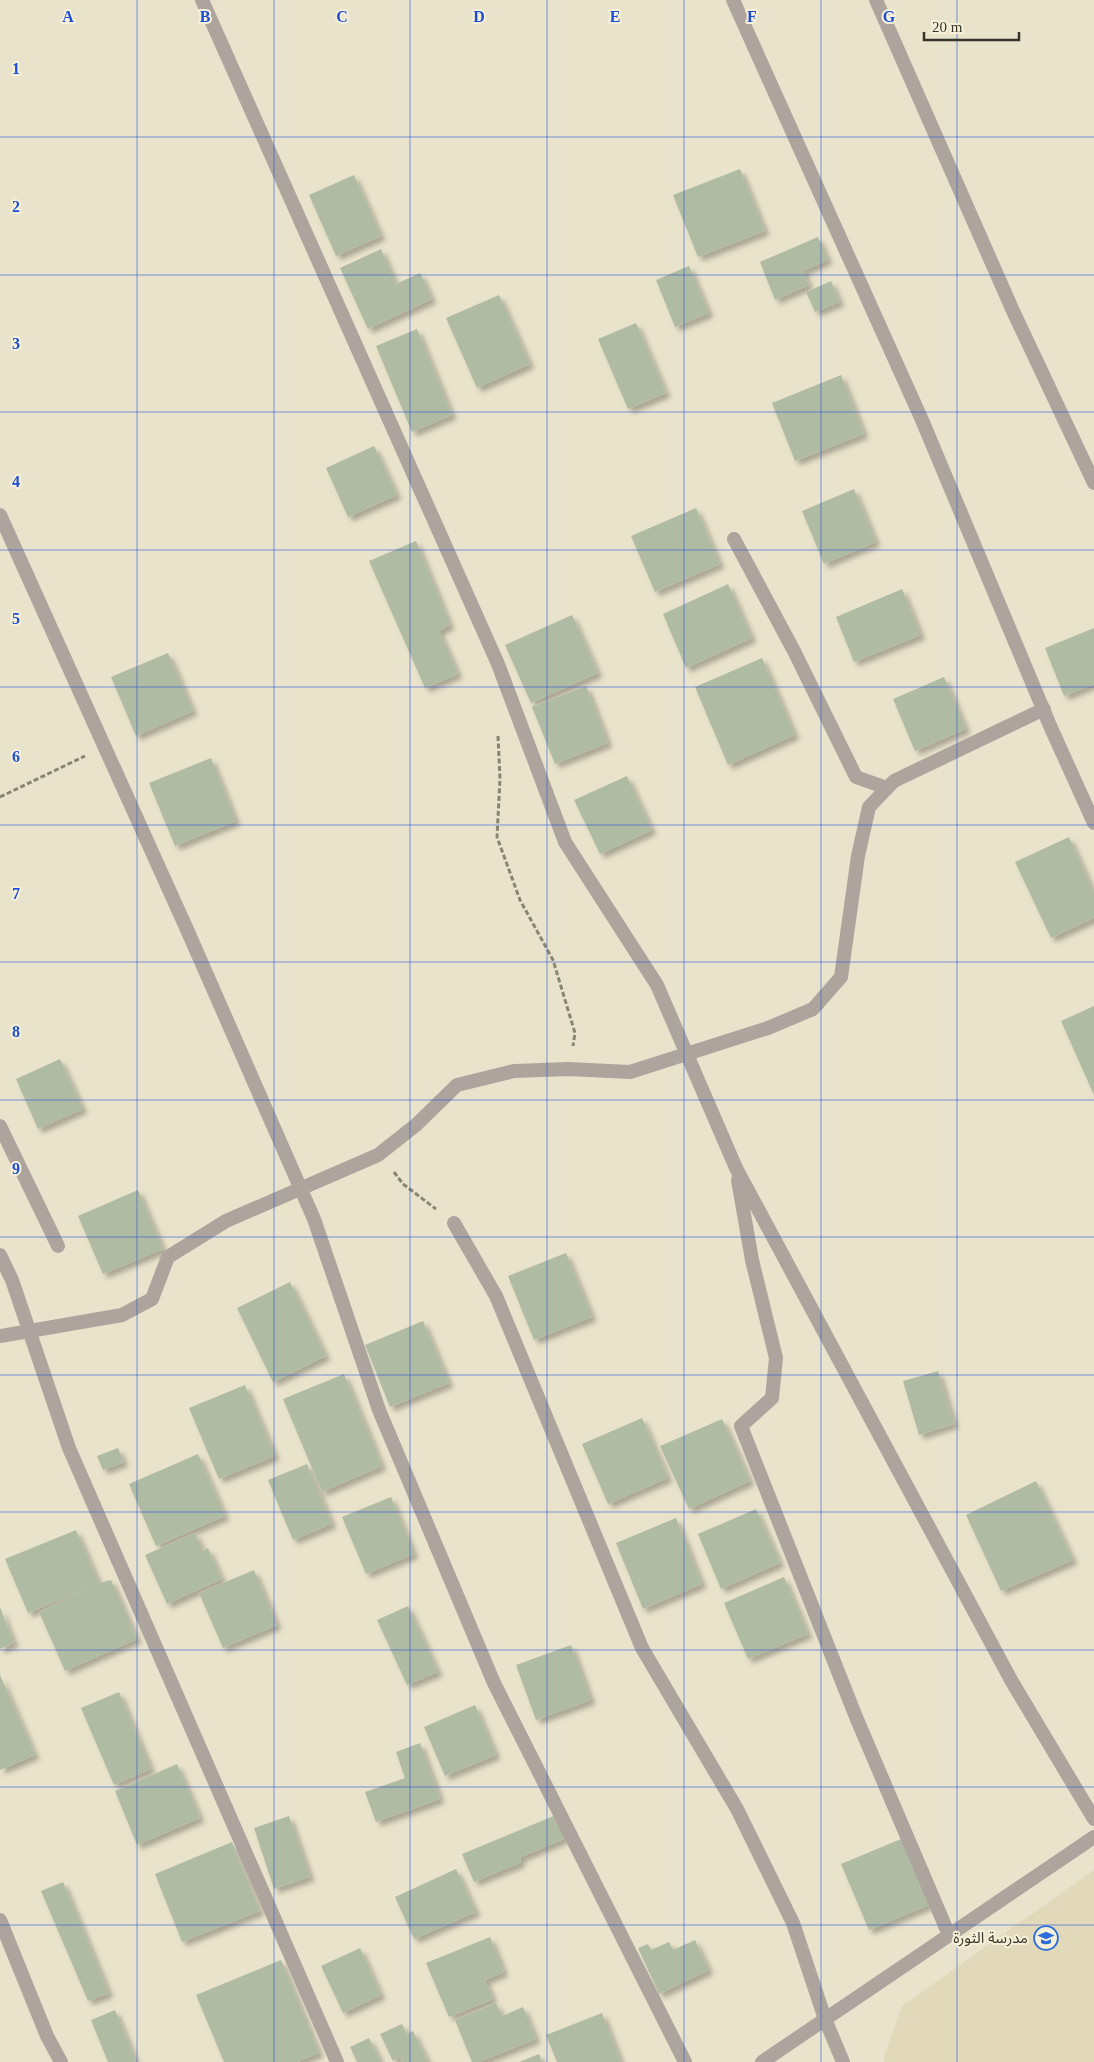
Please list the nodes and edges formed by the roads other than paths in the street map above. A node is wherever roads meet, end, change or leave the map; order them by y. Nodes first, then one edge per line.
1 (202, 0) edge
2 (733, 0) edge
3 (876, 0) edge
4 (1094, 483) edge
5 (0, 515) edge
6 (734, 540) dead end
7 (1044, 709) junction
8 (887, 788) junction
9 (1094, 823) edge
10 (687, 1054) junction
11 (0, 1126) edge
12 (736, 1168) junction
13 (300, 1189) junction
14 (454, 1223) road end
15 (58, 1246) dead end
16 (0, 1255) edge
17 (30, 1332) junction
18 (0, 1336) edge
19 (1094, 1820) edge
20 (1094, 1837) edge
21 (0, 1920) edge
22 (949, 1935) junction
23 (825, 2019) junction
24 (61, 2062) edge
25 (337, 2062) edge
26 (685, 2062) edge
27 (762, 2062) edge
28 (843, 2062) edge

1 - 10 street
2 - 7 street
3 - 4 street
5 - 13 street
6 - 8 street
7 - 8 street
7 - 9 street
8 - 10 street
10 - 12 street
10 - 13 street
11 - 15 street
12 - 19 street
12 - 22 street
13 - 17 street
13 - 26 street
14 - 23 street
16 - 17 street
17 - 18 street
17 - 25 street
20 - 22 street
21 - 24 street
22 - 23 street
23 - 27 street
23 - 28 street

